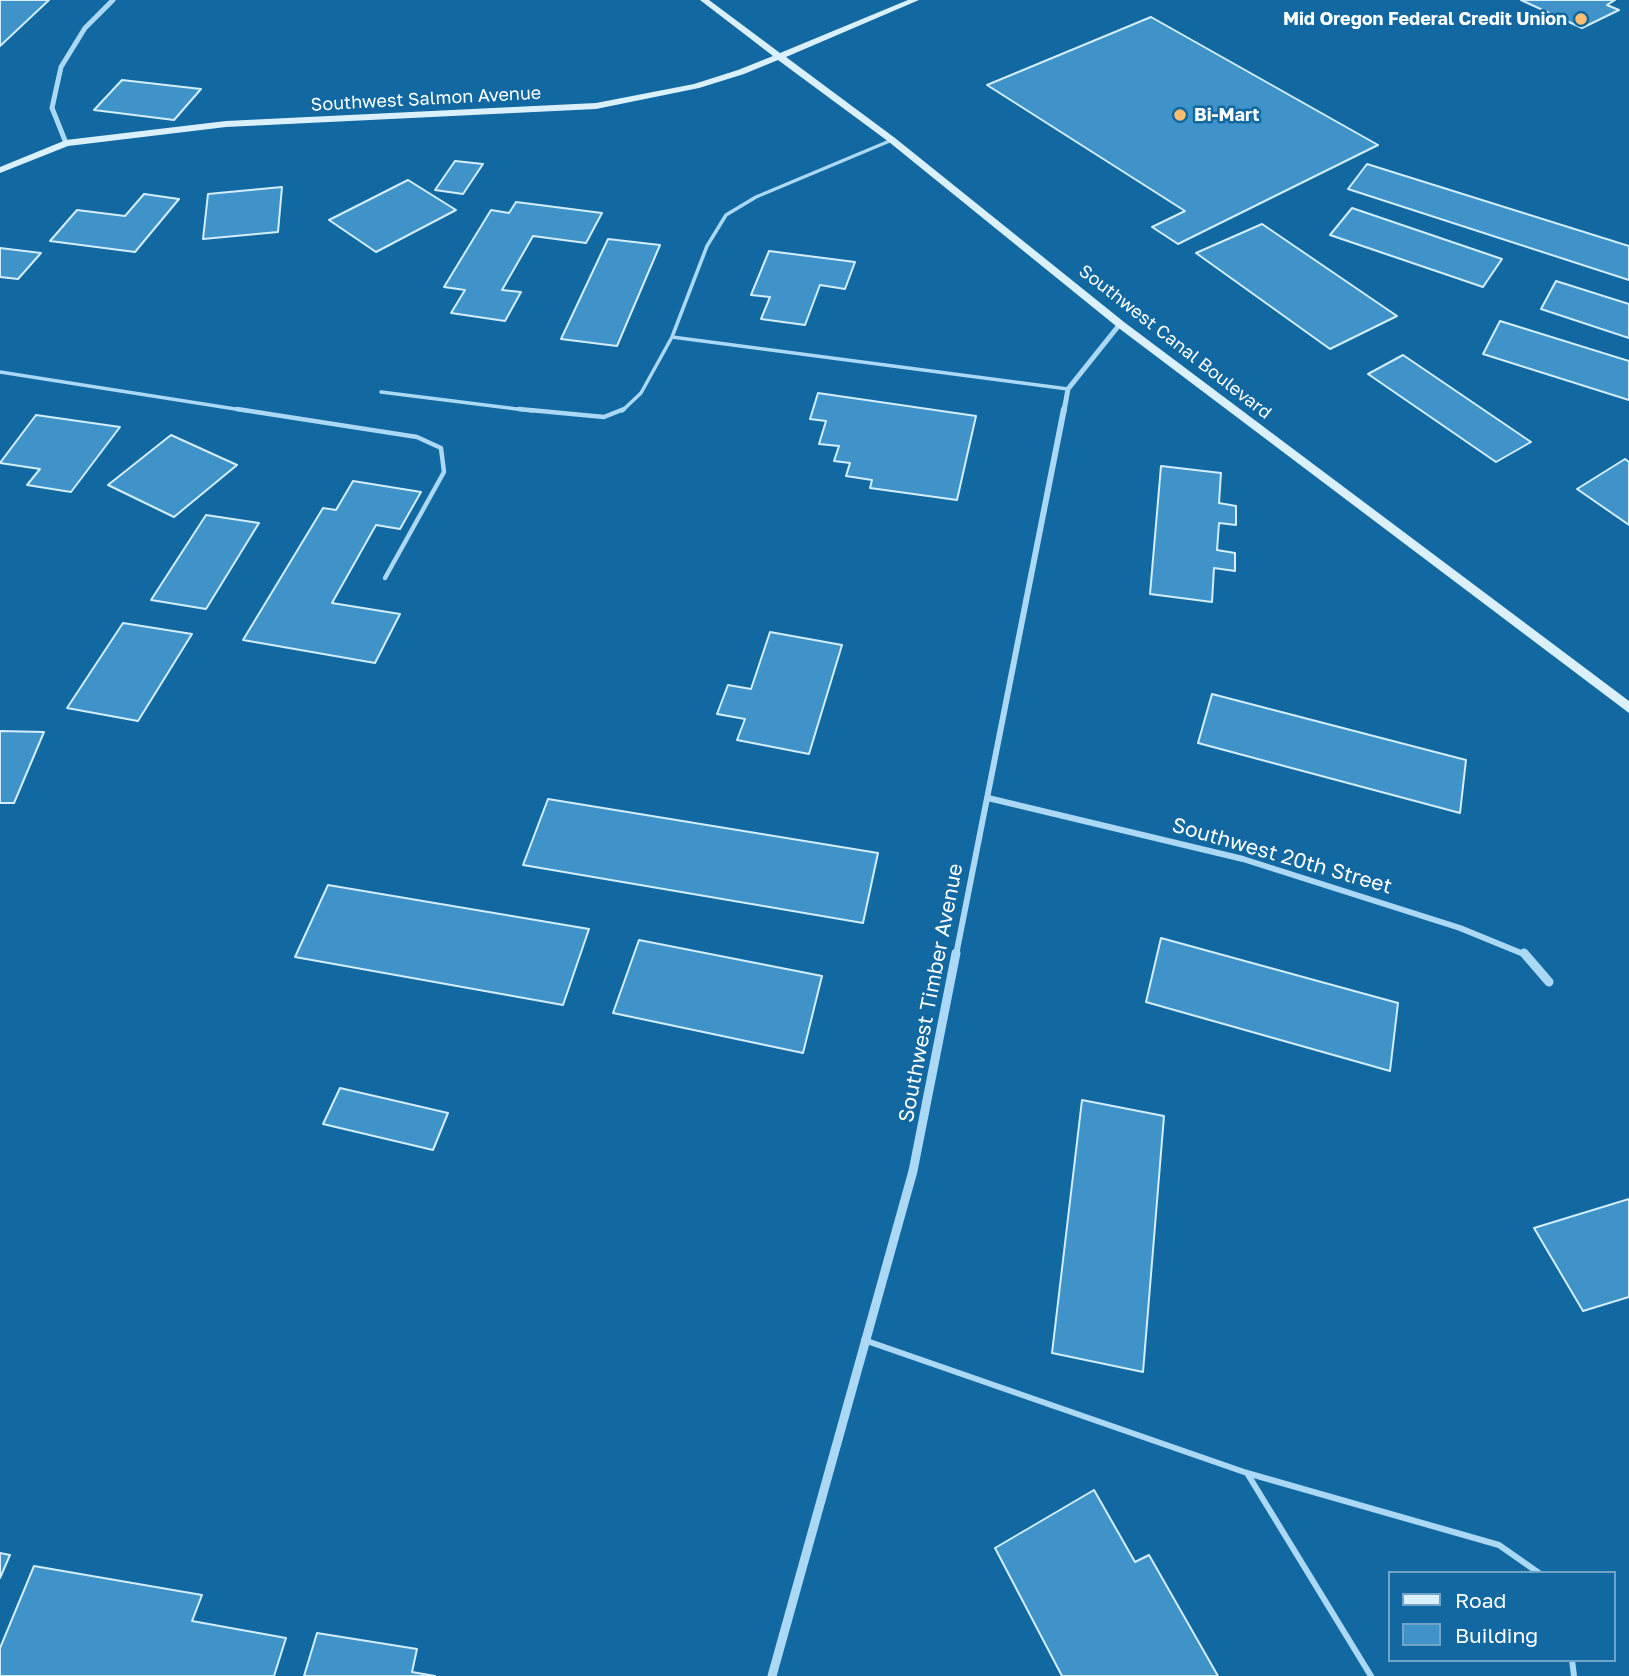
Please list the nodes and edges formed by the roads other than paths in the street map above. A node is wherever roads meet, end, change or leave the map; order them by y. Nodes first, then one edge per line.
1 (113, 0) edge
2 (704, 0) edge
3 (915, 0) edge
4 (780, 55) junction
5 (892, 140) junction
6 (66, 144) junction
7 (0, 170) edge
8 (1120, 324) junction
9 (672, 337) junction
10 (0, 372) edge
11 (1068, 389) junction
12 (381, 392) dead end
13 (385, 578) dead end
14 (1629, 708) edge
15 (988, 798) junction
16 (1549, 982) dead end
17 (864, 1340) junction
18 (1247, 1473) junction
19 (1536, 1571) edge
20 (772, 1676) edge
21 (1371, 1676) edge

1 - 6 street
2 - 4 main road, Southwest Canal Boulevard
3 - 4 main road, Southwest Salmon Avenue
4 - 5 main road, Southwest Canal Boulevard
4 - 6 main road, Southwest Salmon Avenue
5 - 8 main road, Southwest Canal Boulevard
5 - 9 lane
6 - 7 main road, Southwest Salmon Avenue
8 - 11 street, Southwest Timber Avenue
8 - 14 main road, Southwest Canal Boulevard
9 - 11 lane
9 - 12 lane
10 - 13 lane
11 - 15 street, Southwest Timber Avenue
15 - 16 street, Southwest 20th Street
15 - 17 street, Southwest Timber Avenue
17 - 18 lane
17 - 20 street, Southwest Timber Avenue
18 - 19 lane
18 - 21 lane

